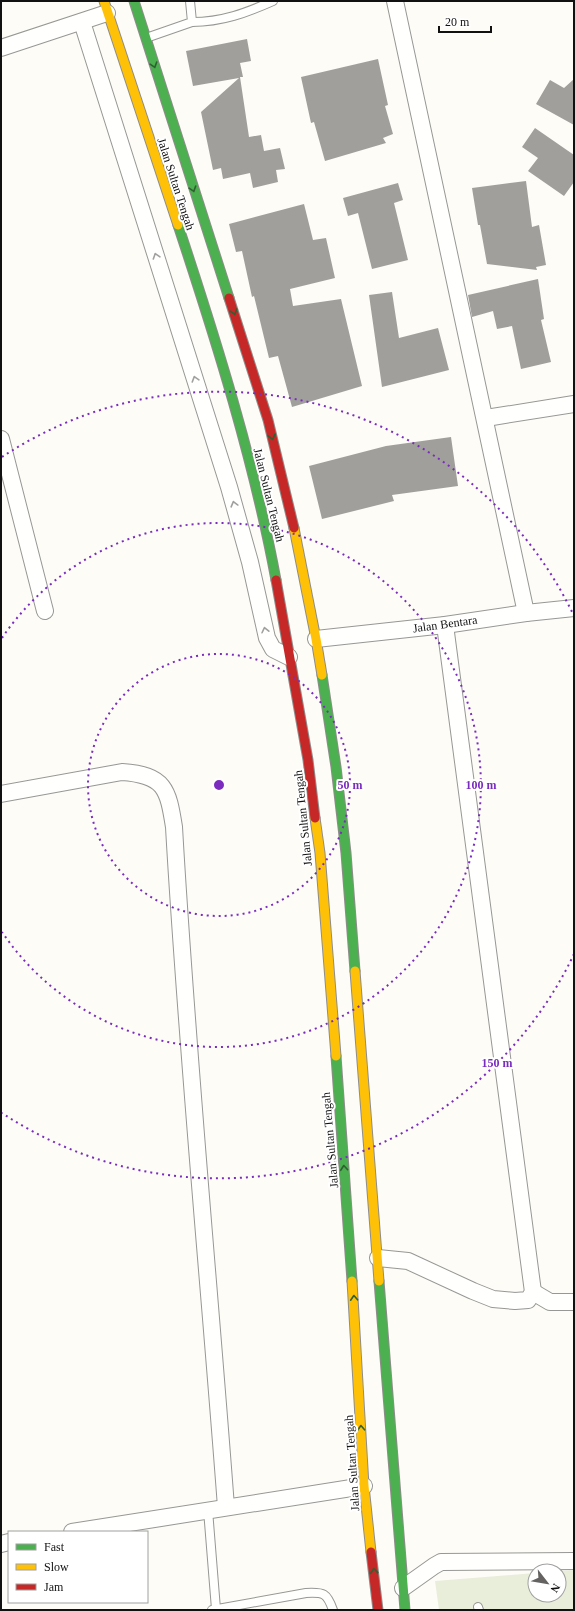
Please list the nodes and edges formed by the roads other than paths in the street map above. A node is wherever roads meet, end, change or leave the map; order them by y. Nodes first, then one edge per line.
1 (134, 1) edge
2 (190, 1) edge
3 (273, 1) edge
4 (395, 1) edge
5 (105, 7) edge
6 (82, 22) junction
7 (192, 22) junction
8 (145, 38) junction
9 (1, 48) edge
10 (574, 404) edge
11 (486, 418) junction
12 (1, 439) edge
13 (5, 474) edge
14 (574, 608) edge
15 (45, 611) dead end
16 (526, 613) junction
17 (445, 625) junction
18 (316, 639) junction
19 (289, 657) junction
20 (1, 794) edge
21 (378, 1258) junction
22 (533, 1292) junction
23 (574, 1302) edge
24 (364, 1486) junction
25 (226, 1506) junction
26 (208, 1510) junction
27 (78, 1531) edge
28 (574, 1561) edge
29 (403, 1588) junction
30 (214, 1610) edge
31 (333, 1610) edge
32 (378, 1610) edge
33 (406, 1610) edge

1 - 8 main road, Jalan Sultan Tengah
2 - 7 lane
3 - 7 lane
4 - 11 street
5 - 6 street
5 - 19 main road, Jalan Sultan Tengah
6 - 9 street
19 -> 6 street
7 - 8 lane
8 -> 18 main road, Jalan Sultan Tengah
10 - 11 street
11 - 16 street
12 - 13 street
13 - 15 street
14 - 16 street, Jalan Bentara
16 - 17 street, Jalan Bentara
17 - 18 street, Jalan Bentara
17 - 22 street
18 - 21 main road, Jalan Sultan Tengah
24 -> 19 main road, Jalan Sultan Tengah
20 - 25 street
21 - 22 street
21 - 29 main road, Jalan Sultan Tengah
22 - 23 street
24 - 25 street
32 -> 24 main road, Jalan Sultan Tengah
25 - 26 street
26 - 27 street
26 - 30 lane
28 - 29 street
29 - 33 main road, Jalan Sultan Tengah
30 - 31 lane

